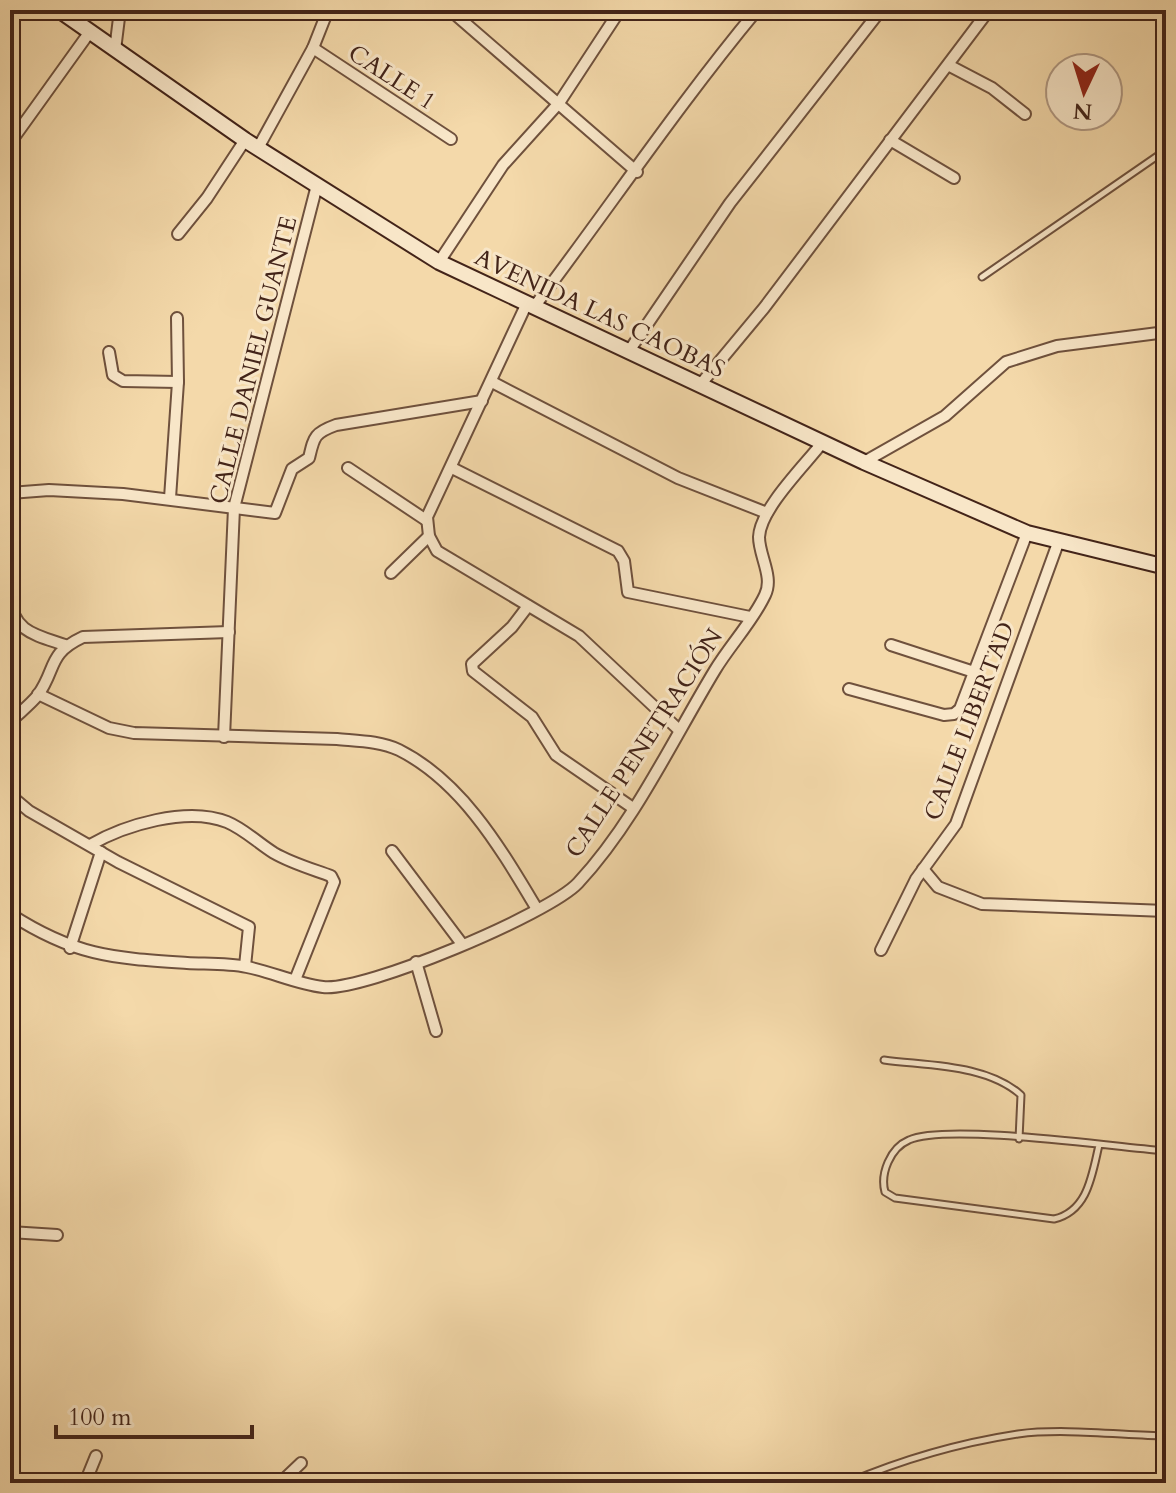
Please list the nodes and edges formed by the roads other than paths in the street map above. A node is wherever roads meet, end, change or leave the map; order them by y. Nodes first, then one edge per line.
1 (59, 10) edge
2 (120, 10) edge
3 (328, 10) edge
4 (450, 10) edge
5 (620, 10) edge
6 (757, 10) edge
7 (881, 10) edge
8 (989, 10) edge
9 (89, 33) junction
10 (313, 48) junction
11 (115, 50) junction
12 (950, 66) junction
13 (559, 103) junction
14 (1025, 114) dead end
15 (451, 139) dead end
16 (890, 140) junction
17 (10, 143) edge
18 (251, 144) junction
19 (1166, 150) edge
20 (637, 172) junction
21 (954, 178) dead end
22 (317, 185) junction
23 (178, 234) dead end
24 (439, 262) junction
25 (982, 277) dead end
26 (531, 305) junction
27 (177, 318) dead end
28 (1166, 332) edge
29 (629, 351) junction
30 (109, 352) dead end
31 (178, 382) junction
32 (492, 382) junction
33 (700, 385) junction
34 (482, 401) junction
35 (822, 443) junction
36 (864, 462) junction
37 (348, 468) dead end
38 (452, 468) junction
39 (10, 493) edge
40 (170, 498) junction
41 (234, 508) junction
42 (767, 513) junction
43 (426, 520) junction
44 (1027, 533) junction
45 (429, 536) junction
46 (1058, 543) junction
47 (1166, 567) edge
48 (391, 573) dead end
49 (10, 598) edge
50 (528, 606) junction
51 (750, 617) junction
52 (229, 632) junction
53 (65, 645) junction
54 (891, 645) dead end
55 (974, 672) junction
56 (849, 689) dead end
57 (38, 694) junction
58 (10, 722) edge
59 (679, 730) junction
60 (224, 737) junction
61 (10, 795) edge
62 (633, 808) junction
63 (90, 845) junction
64 (392, 851) dead end
65 (101, 852) junction
66 (923, 869) junction
67 (537, 909) junction
68 (1166, 911) edge
69 (10, 914) edge
70 (462, 944) junction
71 (70, 948) junction
72 (881, 950) dead end
73 (416, 962) junction
74 (245, 966) junction
75 (295, 980) junction
76 (436, 1031) dead end
77 (884, 1060) dead end
78 (1019, 1139) junction
79 (1099, 1145) junction
80 (1166, 1151) edge
81 (10, 1232) edge
82 (57, 1235) dead end
83 (1166, 1436) edge
84 (96, 1456) dead end
85 (301, 1463) dead end
86 (85, 1483) edge
87 (280, 1483) edge
88 (847, 1483) edge

1 - 9 street, AVENIDA LAS CAOBAS
2 - 11 street
3 - 10 street
4 - 13 street
5 - 13 street
6 - 20 street
7 - 29 street
8 - 12 street
9 - 11 street, AVENIDA LAS CAOBAS
9 - 17 street
10 - 15 street, CALLE 1
10 - 18 street
11 - 18 street, AVENIDA LAS CAOBAS
12 - 14 street
12 - 16 street
13 - 20 street
13 - 24 street
16 - 21 street
16 - 33 street
18 - 22 street, AVENIDA LAS CAOBAS
18 - 23 street
19 - 25 lane
20 - 26 street
22 - 24 street, AVENIDA LAS CAOBAS
22 - 41 street, CALLE DANIEL GUANTE
24 - 26 street, AVENIDA LAS CAOBAS
26 - 29 street, AVENIDA LAS CAOBAS
26 - 32 street
27 - 31 street
28 - 36 street
29 - 33 street, AVENIDA LAS CAOBAS
30 - 31 street
31 - 40 street
32 - 34 street
32 - 42 street
33 - 35 street, AVENIDA LAS CAOBAS
34 - 38 street
34 - 41 street
35 - 36 street, AVENIDA LAS CAOBAS
35 - 42 street
36 - 44 street, AVENIDA LAS CAOBAS
37 - 43 street
38 - 43 street
38 - 51 street
39 - 40 street
40 - 41 street
41 - 52 street, CALLE DANIEL GUANTE
42 - 51 street, CALLE PENETRACIÓN
43 - 45 street
44 - 46 street, AVENIDA LAS CAOBAS
44 - 55 street
45 - 48 street
45 - 50 street
46 - 47 street, AVENIDA LAS CAOBAS
46 - 66 street, CALLE LIBERTAD
49 - 53 street
50 - 59 street
50 - 62 street
51 - 59 street, CALLE PENETRACIÓN
52 - 53 street
52 - 60 street, CALLE DANIEL GUANTE
53 - 57 street
54 - 55 street
55 - 56 street
57 - 58 street
57 - 60 street
59 - 62 street, CALLE PENETRACIÓN
60 - 67 street
61 - 63 street
62 - 67 street, CALLE PENETRACIÓN
63 - 65 street
63 - 75 street
64 - 70 street
65 - 71 street
65 - 74 street
66 - 68 street
66 - 72 street, CALLE LIBERTAD
67 - 70 street, CALLE PENETRACIÓN
69 - 71 street, CALLE PENETRACIÓN
70 - 73 street, CALLE PENETRACIÓN
71 - 74 street, CALLE PENETRACIÓN
73 - 75 street, CALLE PENETRACIÓN
73 - 76 street
74 - 75 street, CALLE PENETRACIÓN
77 - 78 lane
78 - 79 lane
78 - 79 lane
79 - 80 lane
81 - 82 street
83 - 88 lane
84 - 86 street
85 - 87 street

